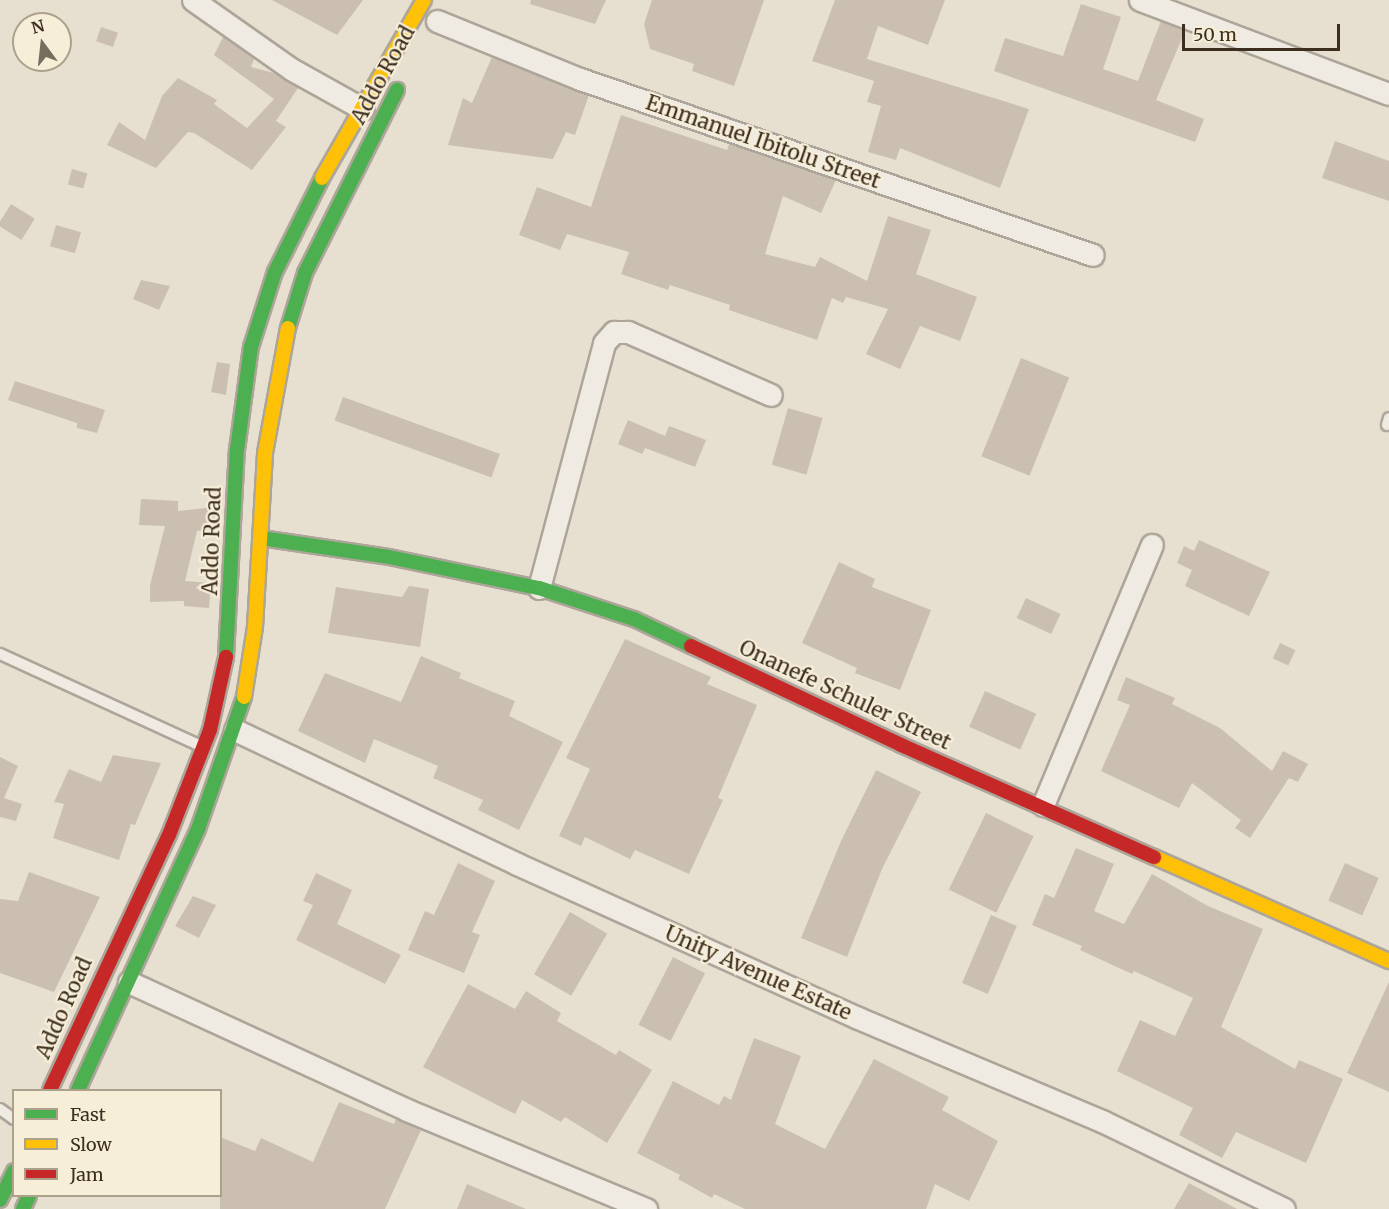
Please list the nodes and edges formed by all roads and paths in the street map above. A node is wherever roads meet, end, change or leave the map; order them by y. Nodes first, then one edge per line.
1 (193, 0) edge
2 (424, 0) edge
3 (1140, 0) edge
4 (438, 20) dead end
5 (404, 77) dead end
6 (1389, 94) edge
7 (363, 110) junction
8 (1093, 255) dead end
9 (771, 395) dead end
10 (261, 538) junction
11 (1152, 545) dead end
12 (539, 588) junction
13 (0, 654) edge
14 (235, 730) junction
15 (204, 747) junction
16 (1043, 806) junction
17 (1389, 961) edge
18 (129, 982) junction
19 (90, 1000) junction
20 (115, 1011) junction
21 (50, 1089) edge
22 (78, 1089) edge
23 (12, 1175) edge
24 (0, 1200) edge
25 (646, 1209) edge
26 (1284, 1209) edge

1 - 7 street
2 - 7 main road, Addo Road
3 - 6 street
4 - 8 street, Emmanuel Ibitolu Street
5 - 10 main road, Addo Road
7 - 15 main road, Addo Road
9 - 12 street
10 - 12 main road, Onanefe Schuler Street
10 - 14 main road, Addo Road
11 - 16 street
12 - 16 main road, Onanefe Schuler Street
13 - 15 lane
14 - 18 main road, Addo Road
14 - 26 street, Unity Avenue Estate
15 - 19 main road, Addo Road
16 - 17 main road, Onanefe Schuler Street
18 - 20 main road, Addo Road
18 - 25 street
19 - 20 main road
19 - 21 main road, Addo Road
20 - 22 main road, Addo Road
23 - 24 main road

